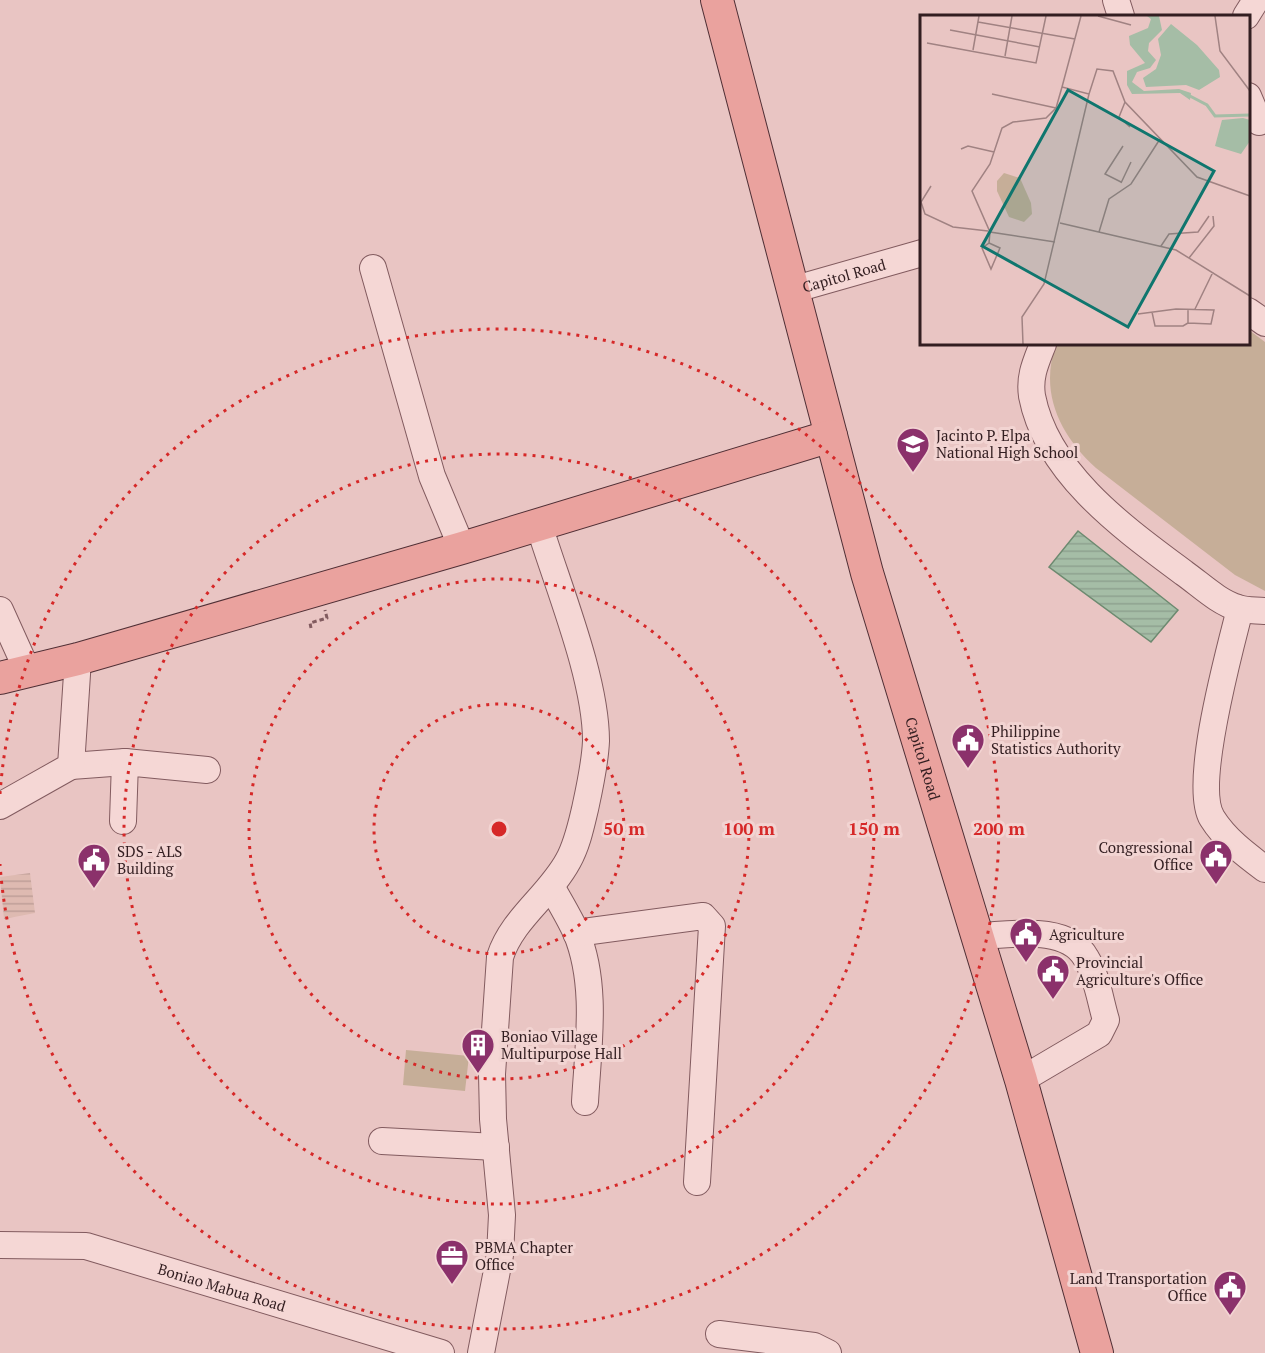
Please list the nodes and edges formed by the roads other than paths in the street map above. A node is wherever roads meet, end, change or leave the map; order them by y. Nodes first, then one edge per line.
1 (717, 0) edge
2 (1116, 0) edge
3 (1256, 0) edge
4 (1121, 15) edge
5 (1247, 15) edge
6 (1250, 102) edge
7 (1257, 123) edge
8 (920, 253) edge
9 (373, 268) dead end
10 (792, 290) junction
11 (1250, 312) edge
12 (1265, 322) edge
13 (1043, 345) edge
14 (831, 436) junction
15 (539, 525) junction
16 (462, 548) junction
17 (0, 610) edge
18 (1253, 610) edge
19 (78, 659) junction
20 (14, 675) edge
21 (125, 762) junction
22 (71, 766) junction
23 (207, 770) dead end
24 (0, 806) edge
25 (123, 821) dead end
26 (1265, 869) edge
27 (552, 888) junction
28 (576, 933) junction
29 (978, 936) junction
30 (1021, 1080) junction
31 (585, 1101) dead end
32 (382, 1141) dead end
33 (496, 1147) junction
34 (697, 1182) dead end
35 (0, 1245) edge
36 (719, 1334) dead end
37 (441, 1353) edge
38 (481, 1353) edge
39 (828, 1353) edge
40 (1097, 1353) edge

1 - 10 main road
2 - 4 street
3 - 5 street
6 - 7 street
8 - 10 street, Capitol Road
9 - 16 street
10 - 14 main road, Capitol Road
11 - 12 street
13 - 18 street
14 - 15 main road
14 - 29 main road, Capitol Road
15 - 16 main road
15 - 27 street
16 - 19 main road
17 - 20 street
18 - 26 street
19 - 20 main road
19 - 22 street
21 - 22 street
21 - 23 street
21 - 25 street
22 - 24 street
27 - 28 street
27 - 33 street
28 - 31 street
28 - 34 street
29 - 30 main road, Capitol Road
29 - 30 street
30 - 40 main road, Capitol Road
32 - 33 street
33 - 38 street
35 - 37 street, Boniao Mabua Road
36 - 39 street

